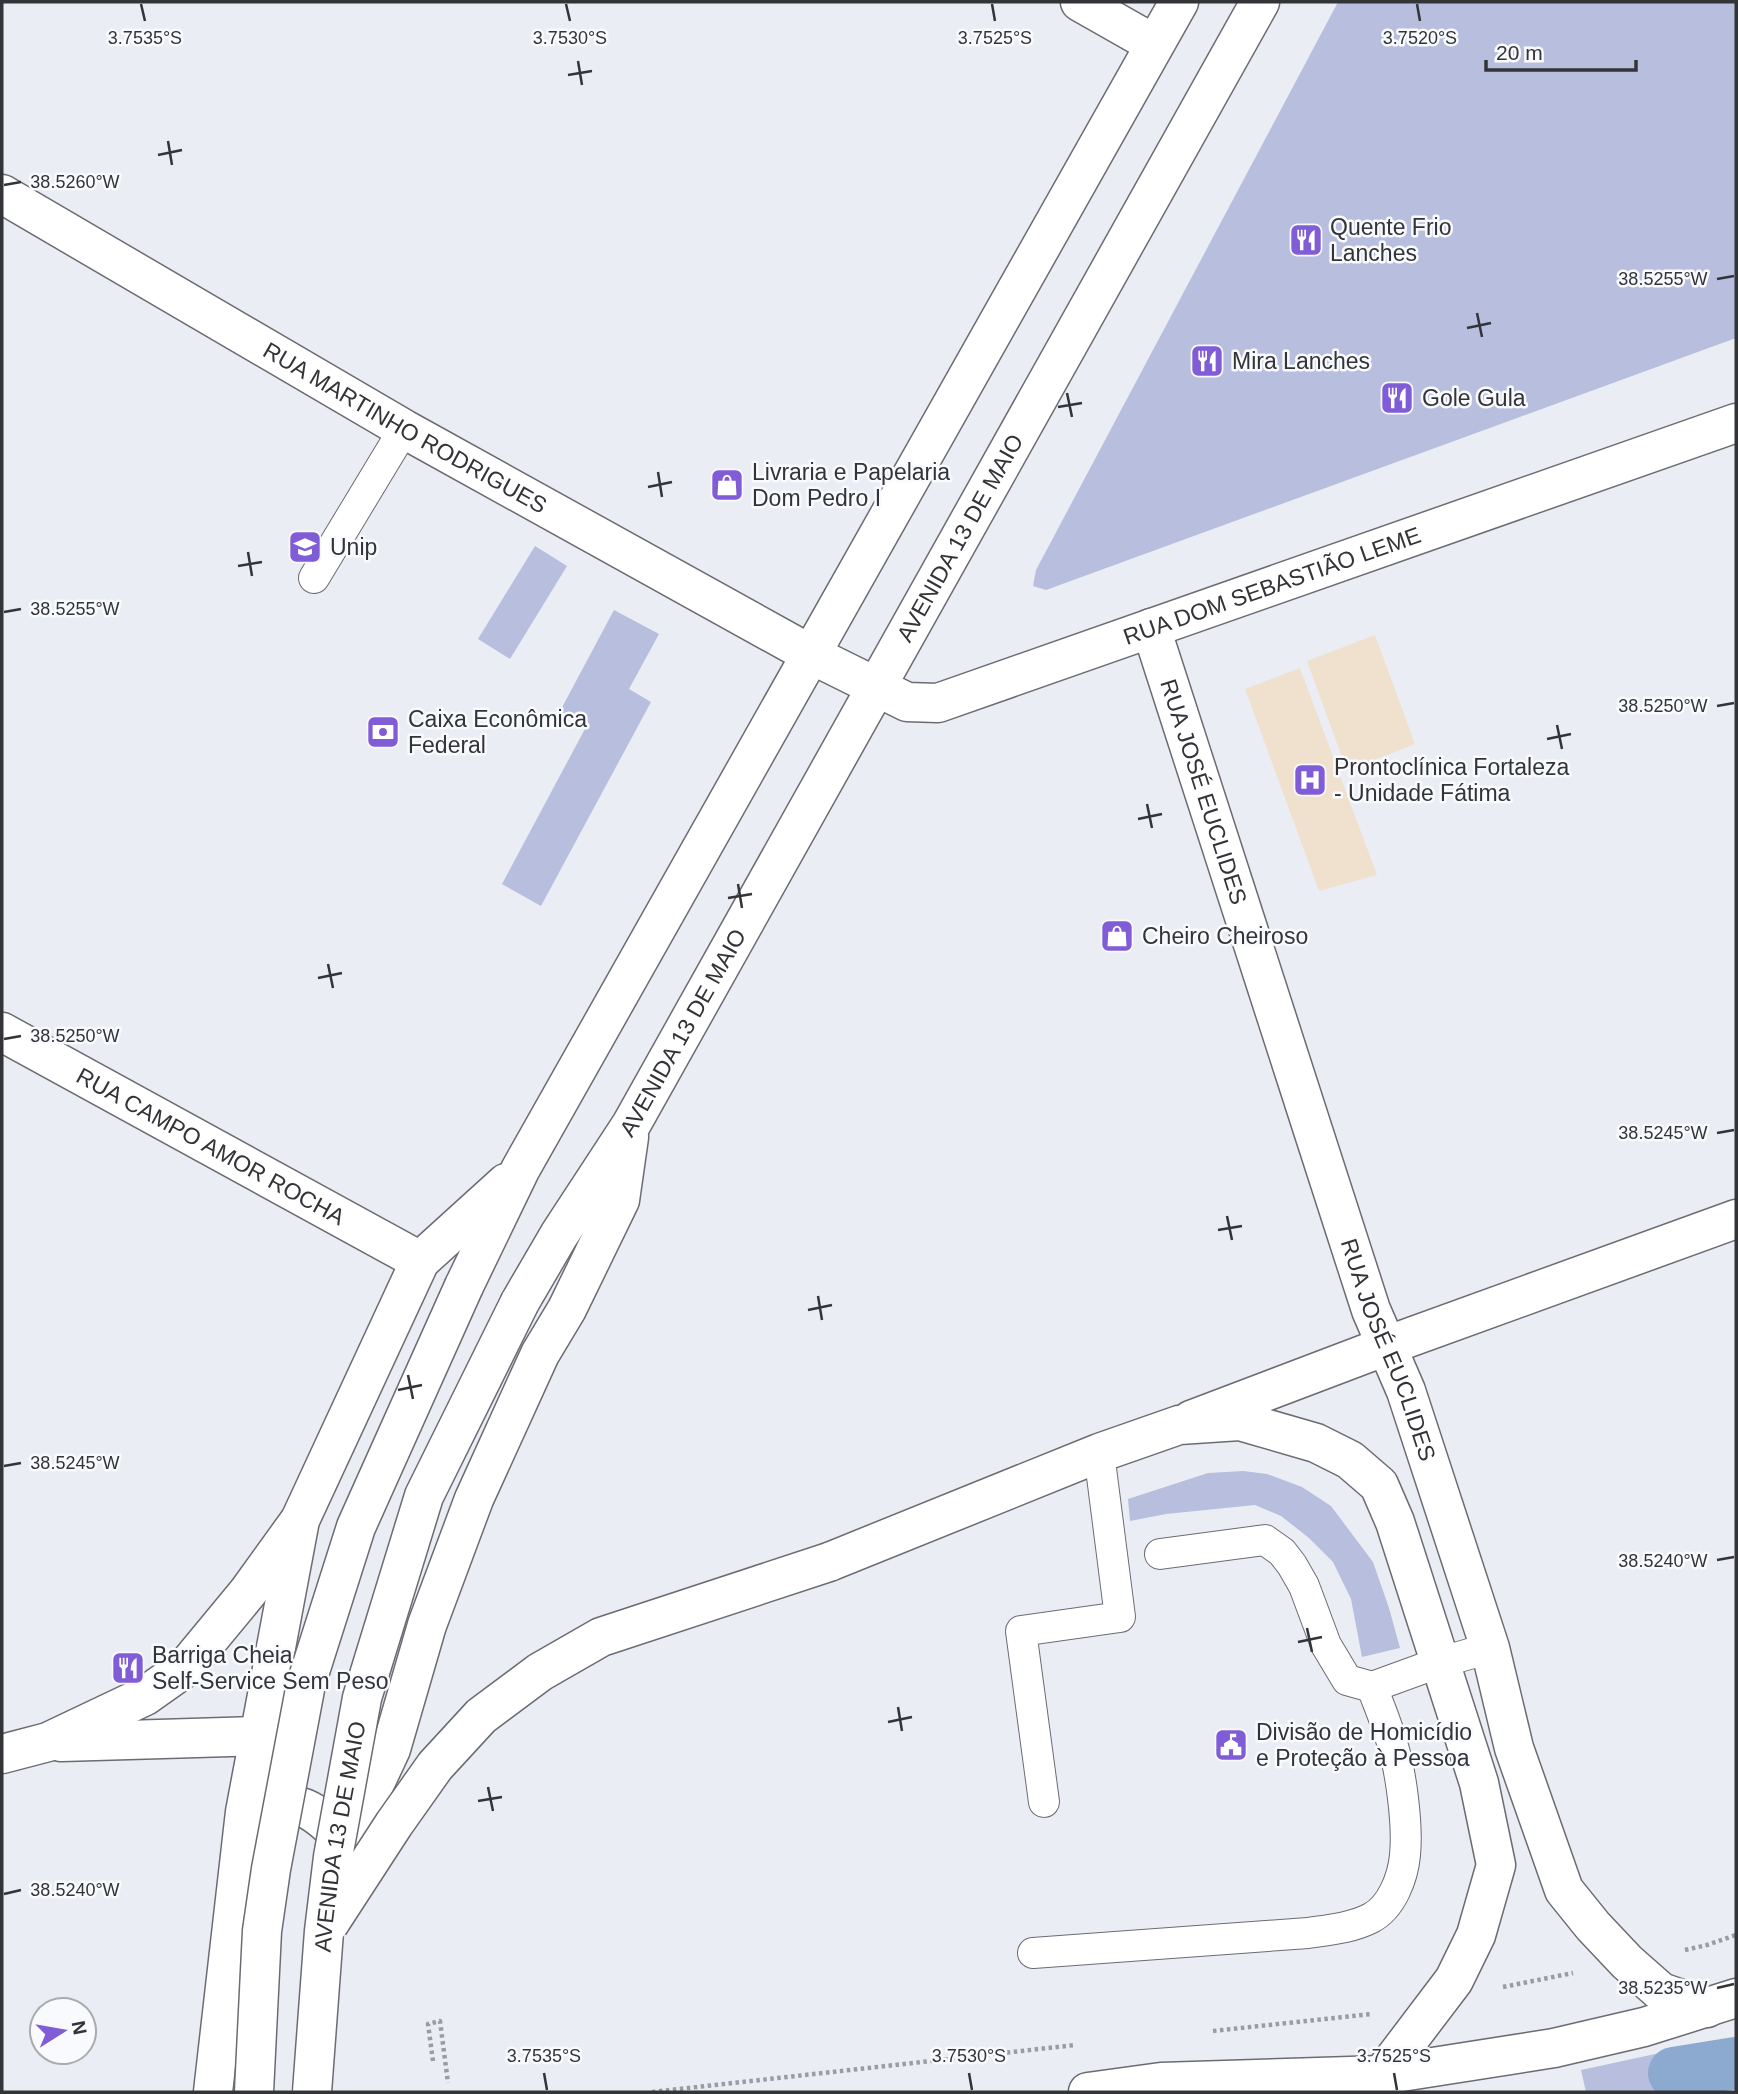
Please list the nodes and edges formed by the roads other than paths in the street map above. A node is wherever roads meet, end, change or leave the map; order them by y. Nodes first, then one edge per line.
1 (1080, 2) edge
2 (1179, 2) edge
3 (1260, 2) edge
4 (1154, 44) junction
5 (2, 194) edge
6 (1736, 423) edge
7 (404, 429) junction
8 (314, 578) dead end
9 (1151, 628) junction
10 (810, 654) junction
11 (876, 688) junction
12 (2, 1032) edge
13 (631, 1125) junction
14 (520, 1170) junction
15 (1736, 1219) edge
16 (420, 1261) junction
17 (1386, 1346) junction
18 (1180, 1425) junction
19 (1099, 1452) junction
20 (300, 1520) junction
21 (1160, 1554) dead end
22 (1490, 1648) junction
23 (1438, 1662) junction
24 (1372, 1688) junction
25 (260, 1736) junction
26 (48, 1742) junction
27 (2, 1754) edge
28 (1044, 1802) dead end
29 (245, 1812) junction
30 (351, 1847) junction
31 (324, 1931) junction
32 (1033, 1953) dead end
33 (1722, 2003) edge
34 (1382, 2075) junction
35 (219, 2086) edge
36 (326, 2091) edge
37 (254, 2092) edge
38 (1088, 2092) edge

1 - 4 main road
2 - 4 main road
3 - 11 main road, AVENIDA 13 DE MAIO
4 - 10 main road
5 - 7 main road, RUA MARTINHO RODRIGUES
6 - 9 main road, RUA DOM SEBASTIÃO LEME
7 - 8 lane
7 - 10 main road, RUA MARTINHO RODRIGUES
9 - 11 main road, RUA DOM SEBASTIÃO LEME
9 - 17 main road, RUA JOSÉ EUCLIDES
10 - 11 main road, RUA DOM SEBASTIÃO LEME
10 - 14 main road
11 - 13 main road, AVENIDA 13 DE MAIO
12 - 16 main road, RUA CAMPO AMOR ROCHA
13 - 30 main road
13 - 31 main road, AVENIDA 13 DE MAIO, bridge
14 - 16 main road
14 - 37 main road, bridge
15 - 17 main road
16 - 20 main road
17 - 18 main road
17 - 22 main road, RUA JOSÉ EUCLIDES
18 - 19 main road
18 - 23 main road
19 - 28 lane
19 - 31 main road, bridge
20 - 25 main road
20 - 26 main road
21 - 24 lane
22 - 23 lane
22 - 33 main road, RUA JOSÉ EUCLIDES
23 - 24 lane
23 - 34 main road
24 - 32 lane
25 - 26 main road
25 - 29 main road
26 - 27 main road
29 - 30 main road
29 - 35 main road
30 - 36 main road
31 - 36 main road, AVENIDA 13 DE MAIO, bridge
33 - 34 main road
34 - 38 main road

